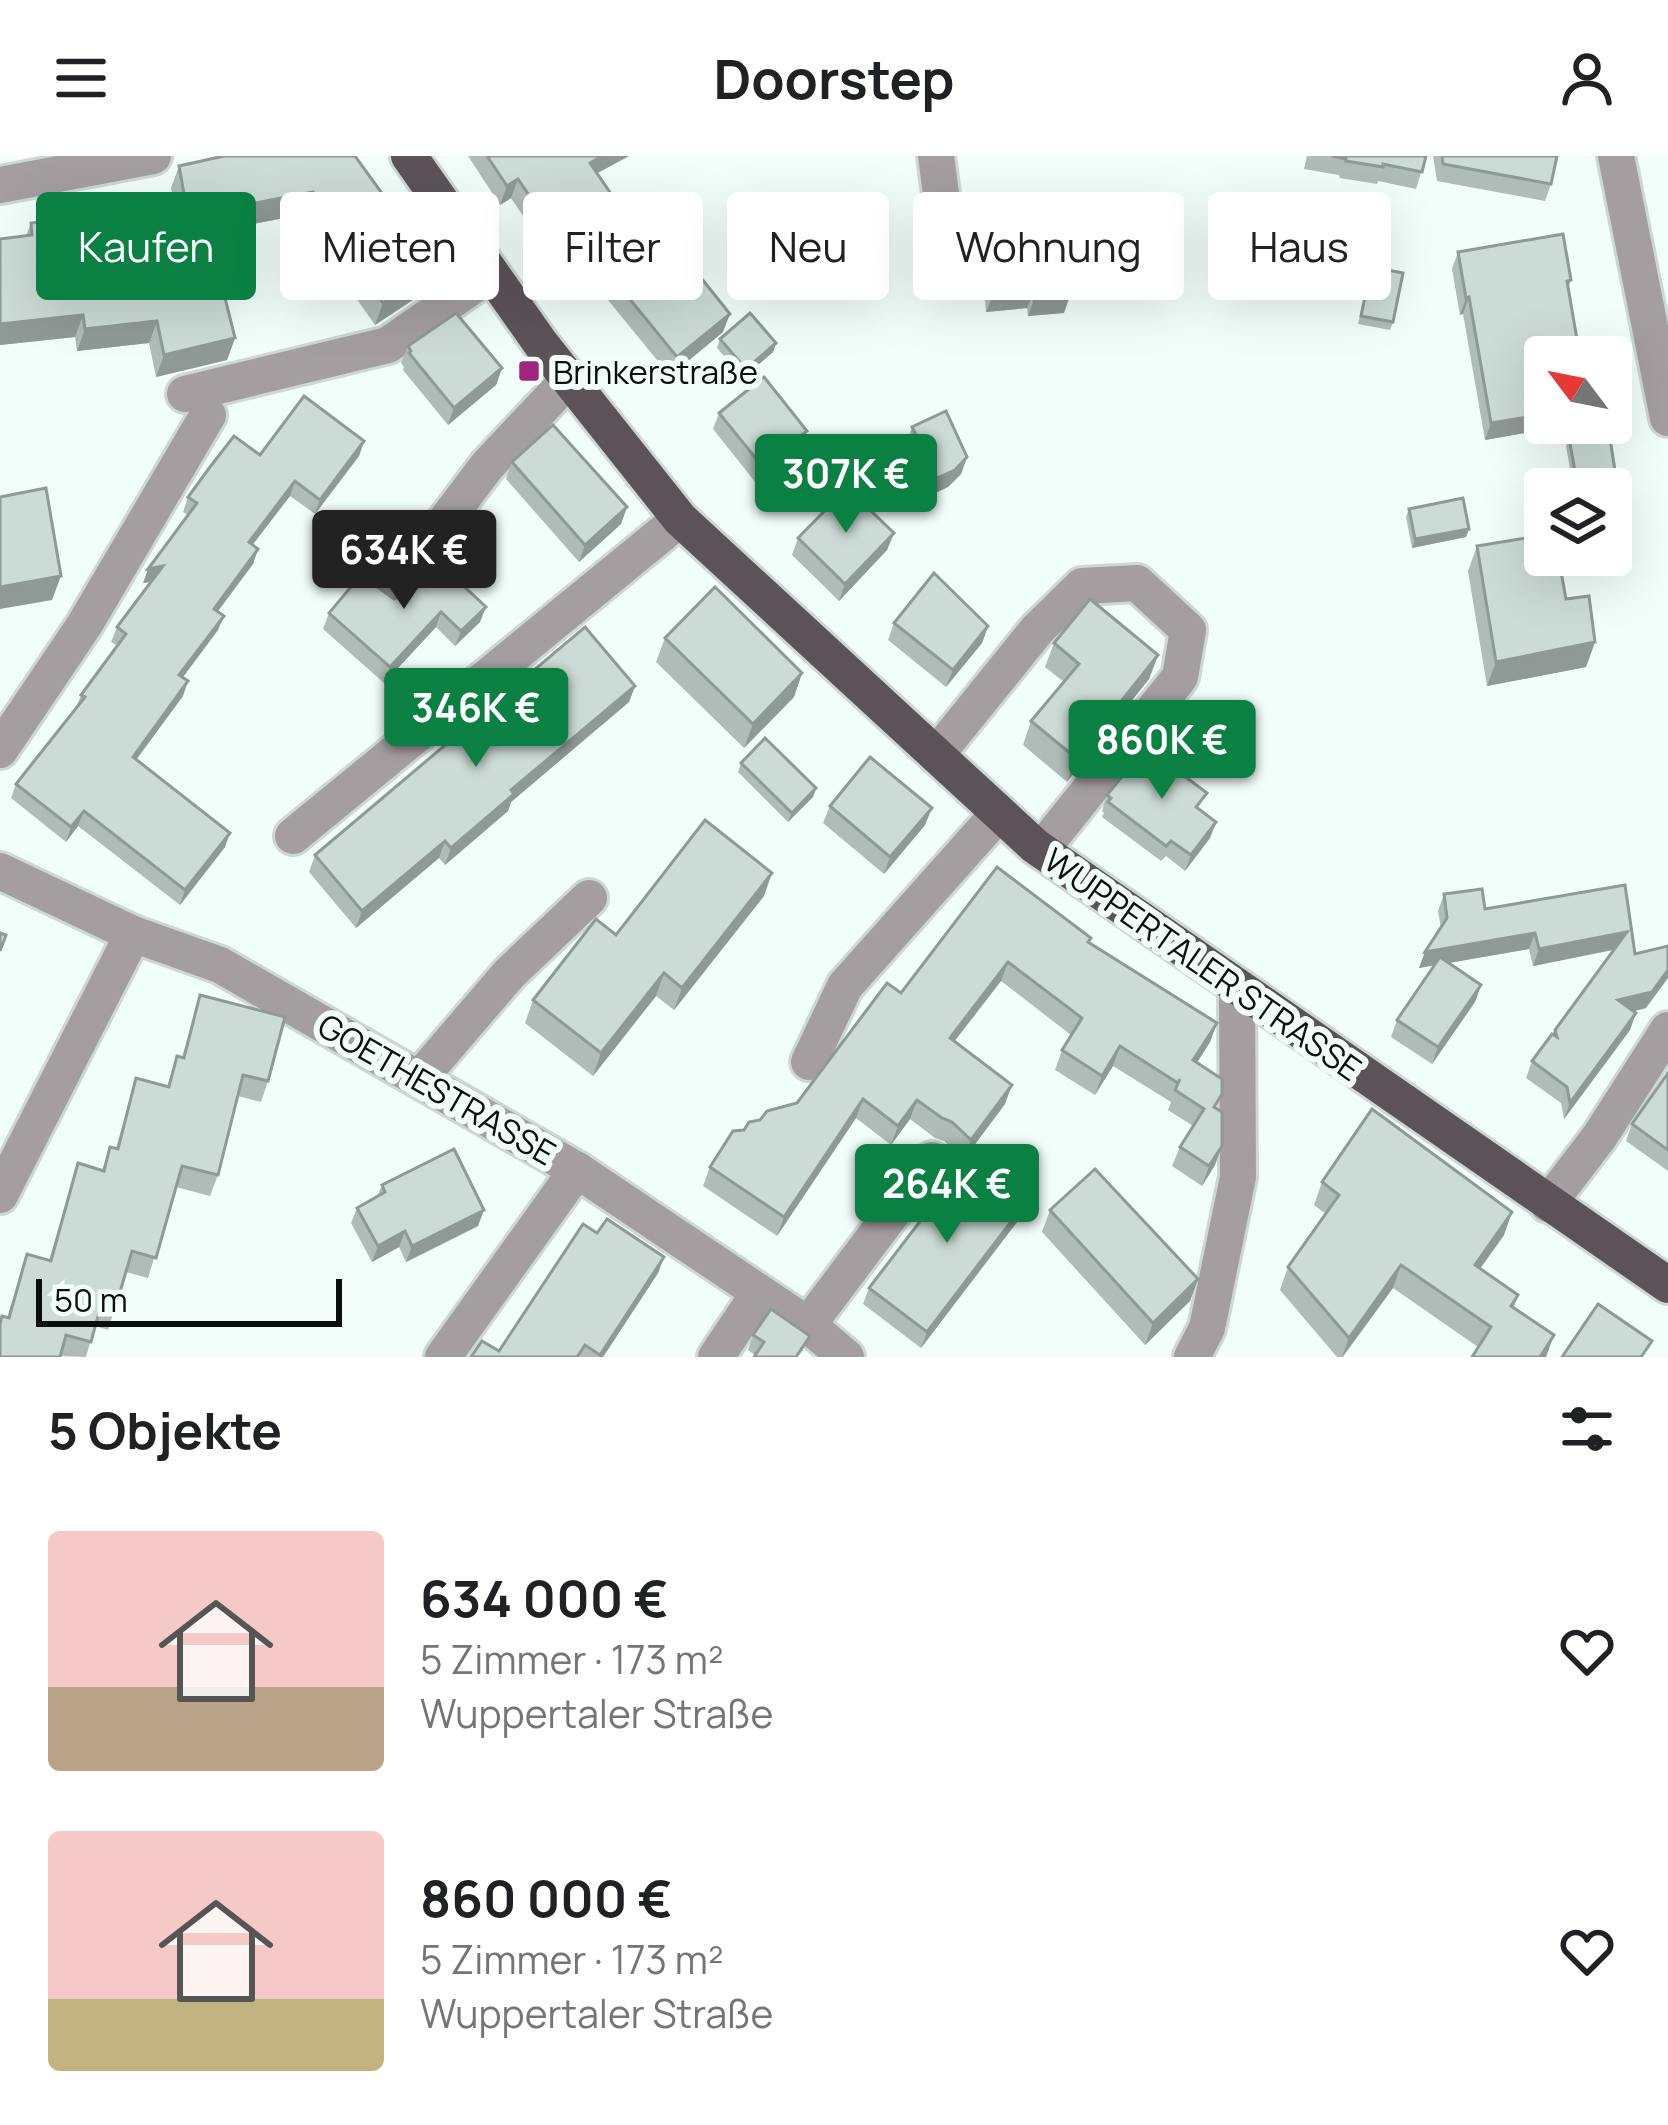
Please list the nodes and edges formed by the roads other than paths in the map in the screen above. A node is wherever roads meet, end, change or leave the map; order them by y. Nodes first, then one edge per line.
1 (153, 156) edge
2 (409, 156) edge
3 (936, 156) edge
4 (1616, 156) edge
5 (0, 185) edge
6 (434, 192) edge
7 (941, 192) edge
8 (499, 286) edge
9 (453, 300) edge
10 (569, 379) junction
11 (1668, 418) edge
12 (680, 519) junction
13 (394, 589) dead end
14 (0, 750) edge
15 (936, 754) junction
16 (999, 813) junction
17 (293, 836) dead end
18 (1041, 850) junction
19 (0, 871) edge
20 (589, 898) dead end
21 (133, 934) junction
22 (1237, 988) junction
23 (1668, 1030) edge
24 (808, 1062) dead end
25 (419, 1079) junction
26 (932, 1160) dead end
27 (577, 1169) junction
28 (0, 1195) edge
29 (1548, 1204) junction
30 (1668, 1286) edge
31 (759, 1293) junction
32 (808, 1325) junction
33 (443, 1357) edge
34 (716, 1357) edge
35 (846, 1357) edge
36 (1192, 1357) edge

1 - 5 street
2 - 6 main road, WUPPERTALER STRASSE
3 - 7 street
4 - 11 street
8 - 10 main road, WUPPERTALER STRASSE
9 - 14 street
10 - 12 main road, WUPPERTALER STRASSE
10 - 13 street
12 - 15 main road, WUPPERTALER STRASSE
12 - 17 street
15 - 16 main road, WUPPERTALER STRASSE
15 - 18 street
16 - 18 main road, WUPPERTALER STRASSE
16 - 24 street
18 - 22 main road, WUPPERTALER STRASSE
19 - 21 street, GOETHESTRASSE
20 - 25 street
21 - 25 street, GOETHESTRASSE
21 - 28 street
22 - 29 main road, WUPPERTALER STRASSE
22 - 36 street
23 - 29 street
25 - 27 street, GOETHESTRASSE
26 - 32 street
27 - 31 street, GOETHESTRASSE
27 - 33 street
29 - 30 main road, WUPPERTALER STRASSE
31 - 32 street, GOETHESTRASSE
31 - 34 street
32 - 35 street, GOETHESTRASSE

